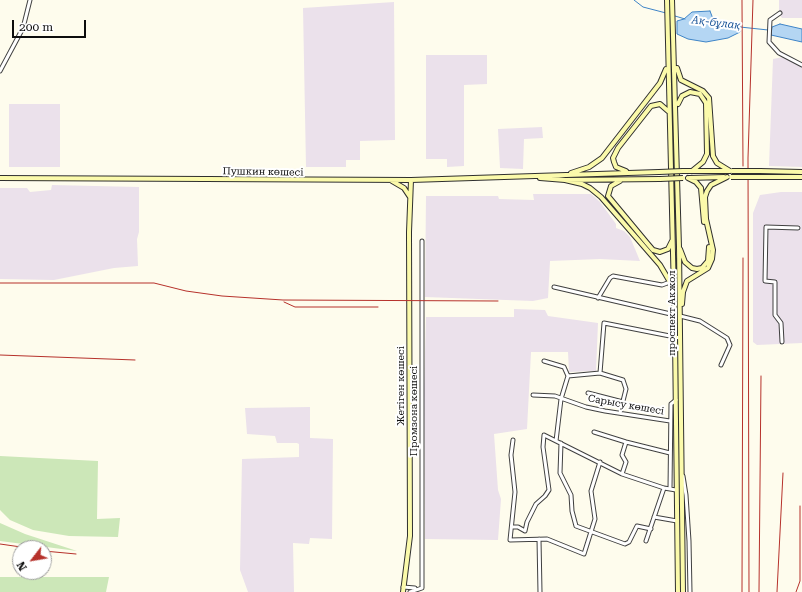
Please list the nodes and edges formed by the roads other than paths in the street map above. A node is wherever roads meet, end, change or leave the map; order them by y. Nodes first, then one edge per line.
1 (30, 0) edge
2 (667, 0) edge
3 (672, 0) edge
4 (780, 13) dead end
5 (668, 57) junction
6 (675, 59) junction
7 (802, 65) edge
8 (0, 71) edge
9 (669, 112) junction
10 (676, 112) junction
11 (692, 171) junction
12 (731, 171) junction
13 (631, 172) junction
14 (802, 172) edge
15 (566, 174) junction
16 (525, 177) junction
17 (729, 177) junction
18 (802, 177) edge
19 (0, 178) edge
20 (688, 178) junction
21 (390, 180) junction
22 (411, 180) junction
23 (565, 180) junction
24 (626, 180) junction
25 (410, 197) junction
26 (798, 228) dead end
27 (673, 239) junction
28 (422, 241) dead end
29 (679, 247) junction
30 (670, 282) junction
31 (554, 287) dead end
32 (598, 298) junction
33 (674, 300) junction
34 (680, 310) junction
35 (674, 315) junction
36 (680, 316) junction
37 (677, 338) junction
38 (782, 342) dead end
39 (544, 361) dead end
40 (721, 365) dead end
41 (600, 373) junction
42 (568, 376) junction
43 (588, 394) dead end
44 (533, 395) dead end
45 (561, 399) junction
46 (676, 400) junction
47 (623, 402) junction
48 (620, 414) junction
49 (670, 421) junction
50 (594, 432) dead end
51 (513, 440) dead end
52 (556, 441) junction
53 (626, 442) junction
54 (561, 443) junction
55 (670, 453) junction
56 (600, 462) junction
57 (682, 473) junction
58 (622, 474) junction
59 (664, 488) junction
60 (670, 489) junction
61 (676, 490) junction
62 (654, 517) junction
63 (677, 521) junction
64 (512, 527) junction
65 (651, 529) junction
66 (525, 531) junction
67 (592, 533) junction
68 (524, 538) junction
69 (539, 538) junction
70 (646, 540) dead end
71 (402, 587) junction
72 (417, 588) junction
73 (403, 592) edge
74 (410, 592) edge
75 (540, 592) edge
76 (678, 592) edge
77 (683, 592) edge
78 (690, 592) edge

1 - 8 street
2 - 5 main road, проспект Акжол
3 - 6 main road, проспект Акжол
4 - 7 street
5 - 9 main road, проспект Акжол
5 - 15 main road
6 - 10 main road, проспект Акжол
6 - 12 main road
9 - 13 main road
9 - 27 main road, проспект Акжол
10 - 11 main road
10 - 29 main road, проспект Акжол
11 - 12 main road
11 - 13 main road, bridge
12 - 14 main road, bridge
13 - 15 main road
15 - 16 main road
16 - 22 main road, Пушкин көшесі
16 - 23 main road
17 - 18 main road, bridge
17 - 20 main road
17 - 34 main road
19 - 21 main road, Пушкин көшесі
20 - 24 main road, bridge
20 - 29 main road
21 - 22 main road, Пушкин көшесі
21 - 25 main road
22 - 25 main road, Жетіген көшесі
23 - 24 main road
23 - 30 main road
24 - 27 main road
25 - 71 main road, Жетіген көшесі
26 - 38 street
27 - 33 main road, проспект Акжол
28 - 72 street, Промзона көшесі
29 - 34 main road, проспект Акжол
30 - 32 street
30 - 33 main road
31 - 32 street
32 - 35 street
33 - 35 main road, проспект Акжол
34 - 36 main road, проспект Акжол
35 - 37 main road, проспект Акжол
36 - 37 main road, проспект Акжол
36 - 40 street
37 - 41 street
37 - 46 main road, проспект Акжол
37 - 57 main road, проспект Акжол
39 - 42 street
41 - 42 street
41 - 47 street
42 - 45 street
43 - 47 street
44 - 45 street, Сарысу көшесі
45 - 48 street, Сарысу көшесі
45 - 52 street
46 - 49 street, Сарысу көшесі
46 - 61 main road, проспект Акжол
47 - 48 street
48 - 49 street, Сарысу көшесі
49 - 55 street
50 - 53 street
51 - 64 street
52 - 54 street
52 - 66 street
53 - 55 street
53 - 58 street
54 - 56 street
54 - 67 street
55 - 60 street
56 - 58 street
56 - 67 street
57 - 77 main road, проспект Акжол
57 - 78 street
58 - 59 street
59 - 60 street
59 - 62 street
60 - 61 street
61 - 63 main road, проспект Акжол
62 - 63 street
62 - 65 street
63 - 76 main road, проспект Акжол
64 - 66 street
64 - 68 street
65 - 67 street
65 - 70 street
66 - 68 street
67 - 69 street
68 - 69 street
69 - 75 street
71 - 72 street
71 - 73 main road, Жетіген көшесі
72 - 74 street

